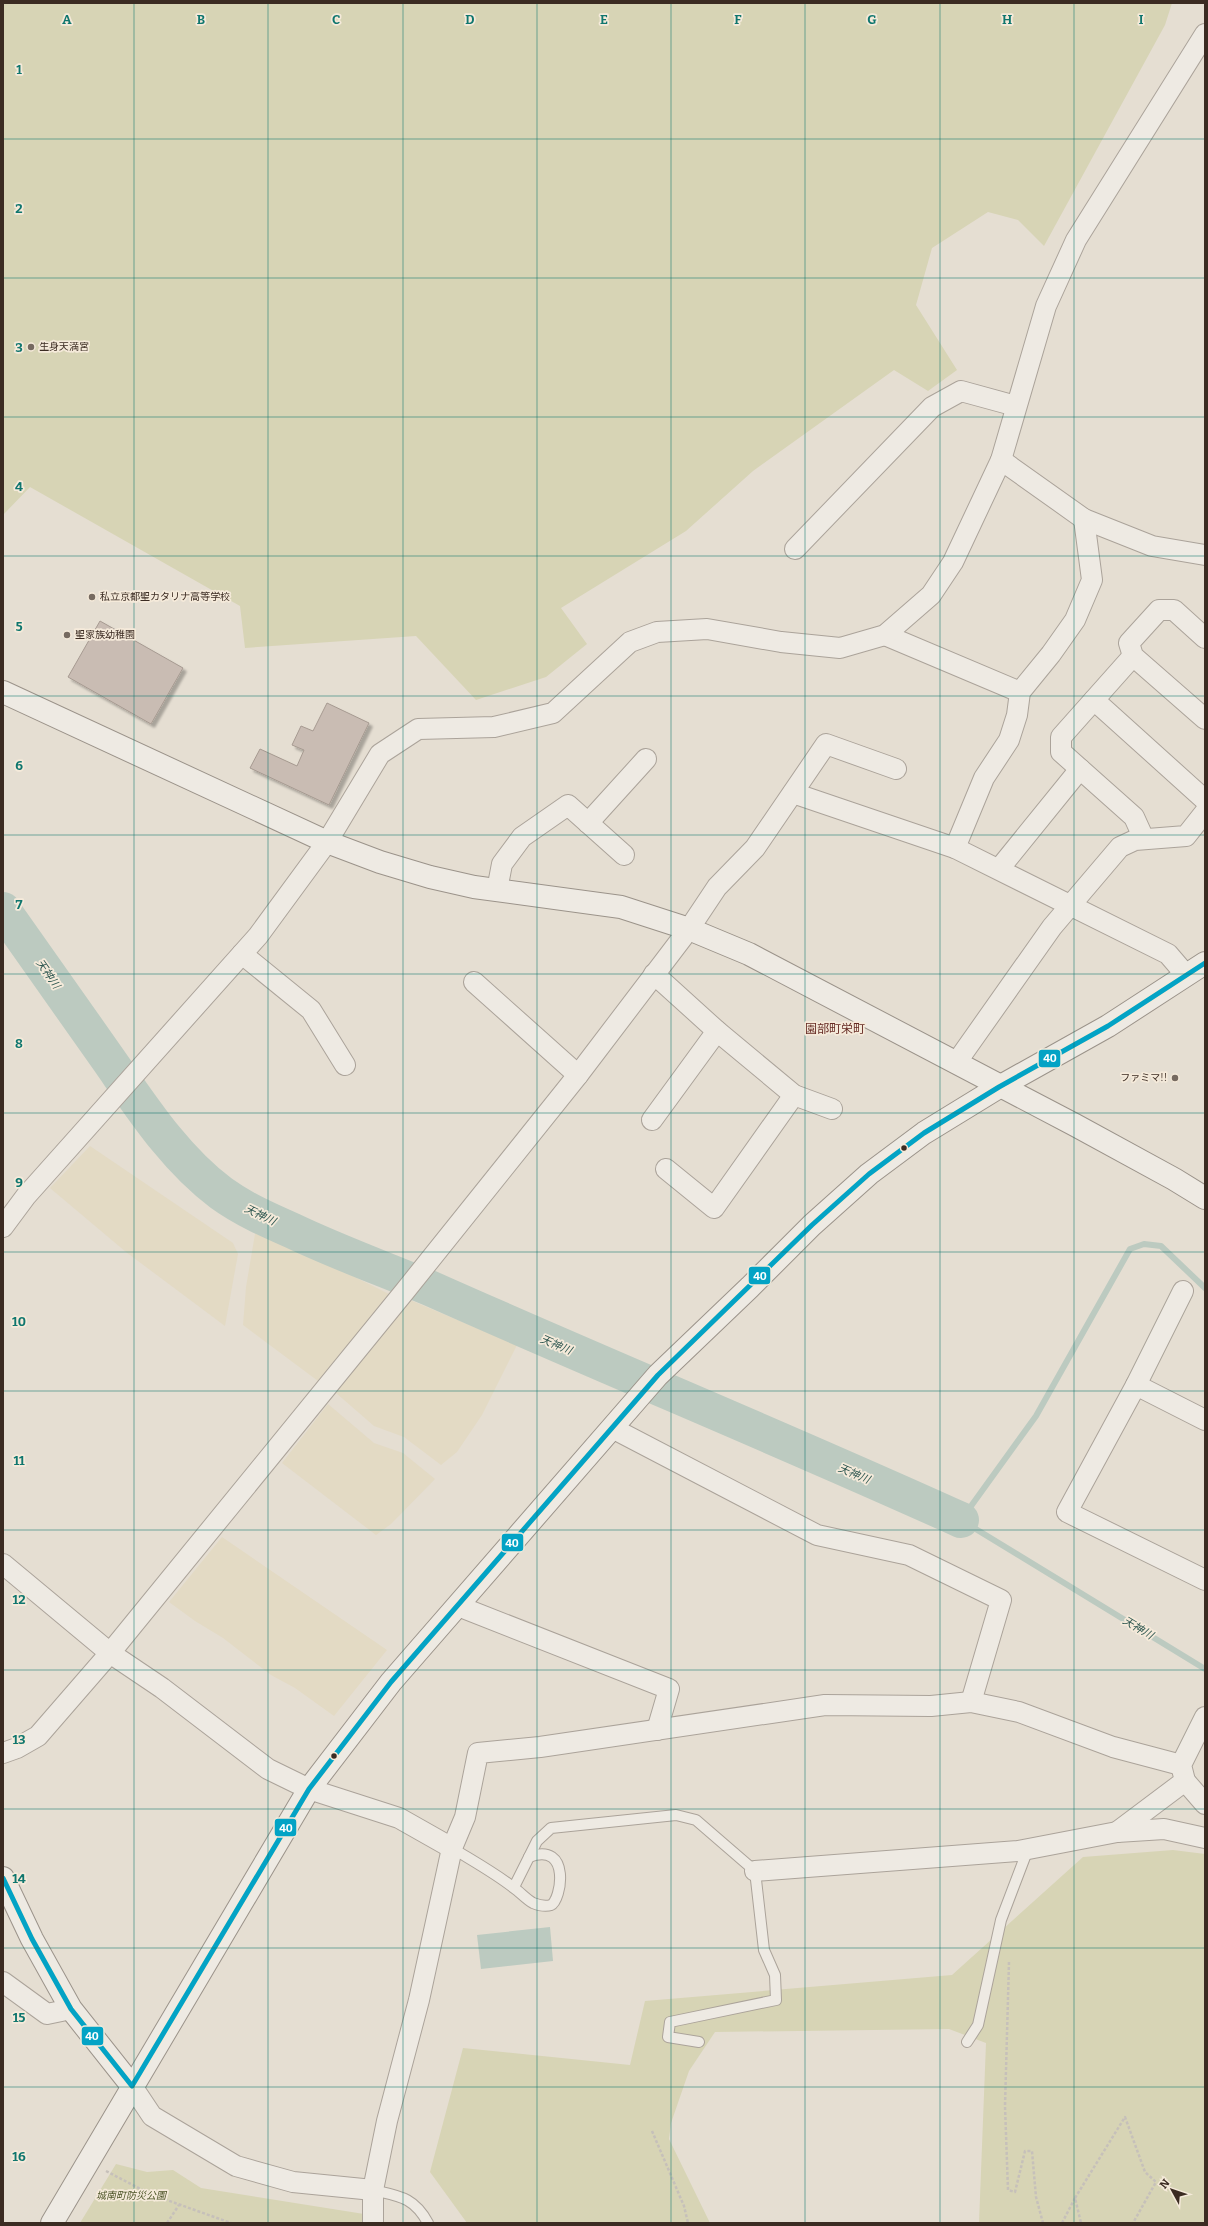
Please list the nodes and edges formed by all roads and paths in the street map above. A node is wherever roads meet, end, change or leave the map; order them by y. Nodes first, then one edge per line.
1 (1205, 36) edge
2 (1016, 406) junction
3 (1001, 460) junction
4 (1084, 519) junction
5 (795, 549) dead end
6 (1205, 555) edge
7 (885, 635) junction
8 (1205, 638) edge
9 (1133, 656) junction
10 (3, 692) edge
11 (1020, 692) junction
12 (1094, 700) junction
13 (1205, 719) edge
14 (646, 758) dead end
15 (896, 769) dead end
16 (1080, 769) junction
17 (793, 793) junction
18 (1205, 800) edge
19 (1205, 812) edge
20 (588, 823) junction
21 (1144, 839) junction
22 (326, 842) junction
23 (955, 848) junction
24 (624, 855) dead end
25 (999, 869) junction
26 (497, 890) junction
27 (1071, 904) junction
28 (689, 929) junction
29 (242, 954) junction
30 (1205, 963) edge
31 (654, 974) junction
32 (1186, 976) junction
33 (474, 982) dead end
34 (717, 1031) junction
35 (956, 1063) junction
36 (345, 1065) dead end
37 (578, 1075) junction
38 (999, 1086) junction
39 (794, 1095) junction
40 (832, 1109) dead end
41 (652, 1120) dead end
42 (666, 1169) dead end
43 (1205, 1198) edge
44 (3, 1227) edge
45 (1182, 1291) dead end
46 (1136, 1385) junction
47 (1205, 1420) edge
48 (612, 1428) junction
49 (3, 1564) edge
50 (1205, 1580) edge
51 (458, 1606) junction
52 (110, 1653) junction
53 (971, 1702) junction
54 (1205, 1717) edge
55 (657, 1730) junction
56 (3, 1752) edge
57 (1183, 1773) junction
58 (309, 1789) junction
59 (1205, 1804) edge
60 (1117, 1832) junction
61 (1205, 1838) edge
62 (452, 1848) junction
63 (1028, 1849) junction
64 (529, 1857) junction
65 (755, 1871) junction
66 (3, 1878) edge
67 (514, 1887) junction
68 (1009, 1960) dead end
69 (3, 1982) edge
70 (71, 2009) junction
71 (698, 2042) dead end
72 (967, 2042) dead end
73 (132, 2086) junction
74 (652, 2131) dead end
75 (88, 2162) junction
76 (373, 2190) junction
77 (1075, 2198) junction
78 (179, 2205) junction
79 (52, 2223) edge
80 (167, 2223) edge
81 (231, 2223) edge
82 (373, 2223) edge
83 (428, 2223) edge
84 (688, 2223) edge
85 (1043, 2223) edge
86 (1062, 2223) edge
87 (1081, 2223) edge
88 (1133, 2223) edge

1 - 2 street
2 - 3 street
2 - 5 street
3 - 4 street
3 - 7 street
4 - 6 street
4 - 11 street
7 - 11 street
7 - 22 street
8 - 9 street
9 - 12 street
9 - 13 street
10 - 22 street
11 - 23 street
12 - 16 street
12 - 18 street
14 - 20 street
15 - 17 street
16 - 21 street
16 - 25 street
17 - 23 street
17 - 28 street
19 - 21 street
20 - 24 street
20 - 26 street
21 - 27 street
22 - 26 street
22 - 29 street
23 - 25 street
25 - 27 street
26 - 28 street
27 - 32 street
27 - 35 street
28 - 31 street
28 - 35 street
29 - 36 street
29 - 44 street
30 - 32 street
31 - 34 street
31 - 37 street
32 - 38 street
33 - 37 street
34 - 39 street
34 - 41 street
35 - 38 street
37 - 52 street
38 - 43 street
38 - 48 street
39 - 40 street
39 - 42 street
45 - 46 street
46 - 47 street
46 - 50 street
48 - 51 street
48 - 53 street
49 - 52 street
51 - 55 street
51 - 58 street
52 - 56 street
52 - 58 street
53 - 55 street
53 - 57 street
54 - 57 street
55 - 62 street
57 - 59 street
57 - 60 street
58 - 62 street
58 - 73 street
60 - 61 street
60 - 63 street
62 - 67 lane
62 - 76 street
63 - 65 street
63 - 72 lane
64 - 65 lane
64 - 67 lane
64 - 67 lane
65 - 71 lane
66 - 70 street
68 - 85 path
69 - 70 street
70 - 73 street
73 - 75 street
73 - 76 street
74 - 84 path
75 - 78 path
75 - 79 street
76 - 82 street
76 - 83 lane
77 - 86 path
77 - 87 path
77 - 88 path
78 - 80 path
78 - 81 path

